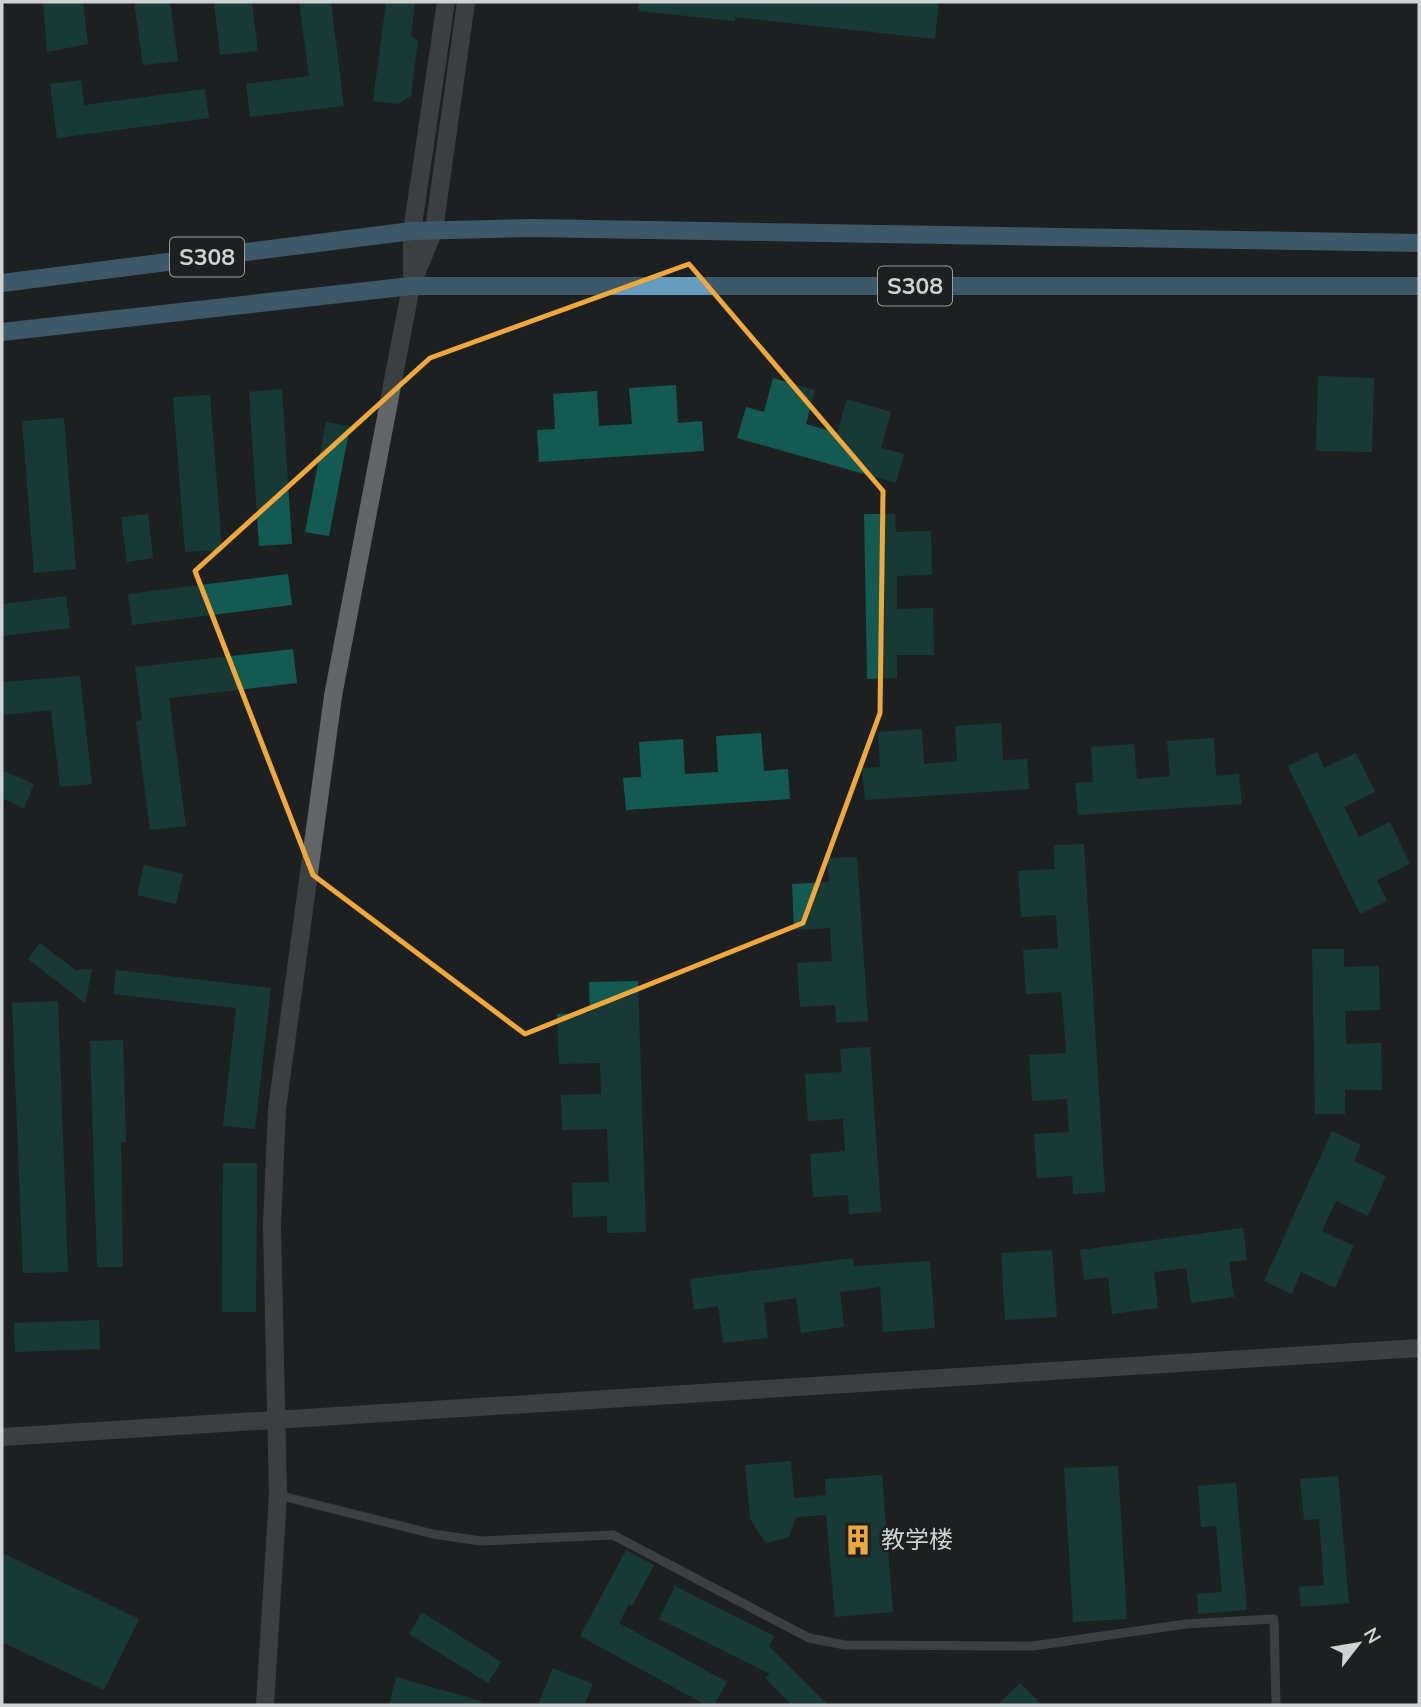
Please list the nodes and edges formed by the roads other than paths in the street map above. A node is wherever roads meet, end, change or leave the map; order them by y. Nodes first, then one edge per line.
1 (446, 2) edge
2 (466, 2) edge
3 (412, 230) junction
4 (434, 230) junction
5 (1419, 243) edge
6 (2, 283) edge
7 (411, 286) junction
8 (1419, 286) edge
9 (2, 332) edge
10 (1419, 1348) edge
11 (276, 1420) junction
12 (2, 1437) edge
13 (278, 1495) junction
14 (265, 1705) edge
15 (1276, 1705) edge

1 - 3 street
2 - 4 street
3 - 4 main road, S308
3 - 6 main road, S308
3 - 7 street
4 - 5 main road, S308
4 - 7 street
7 - 8 main road, S308
7 - 9 main road, S308
7 - 11 street
10 - 11 street
11 - 12 street
11 - 13 street
13 - 14 street
13 - 15 lane

